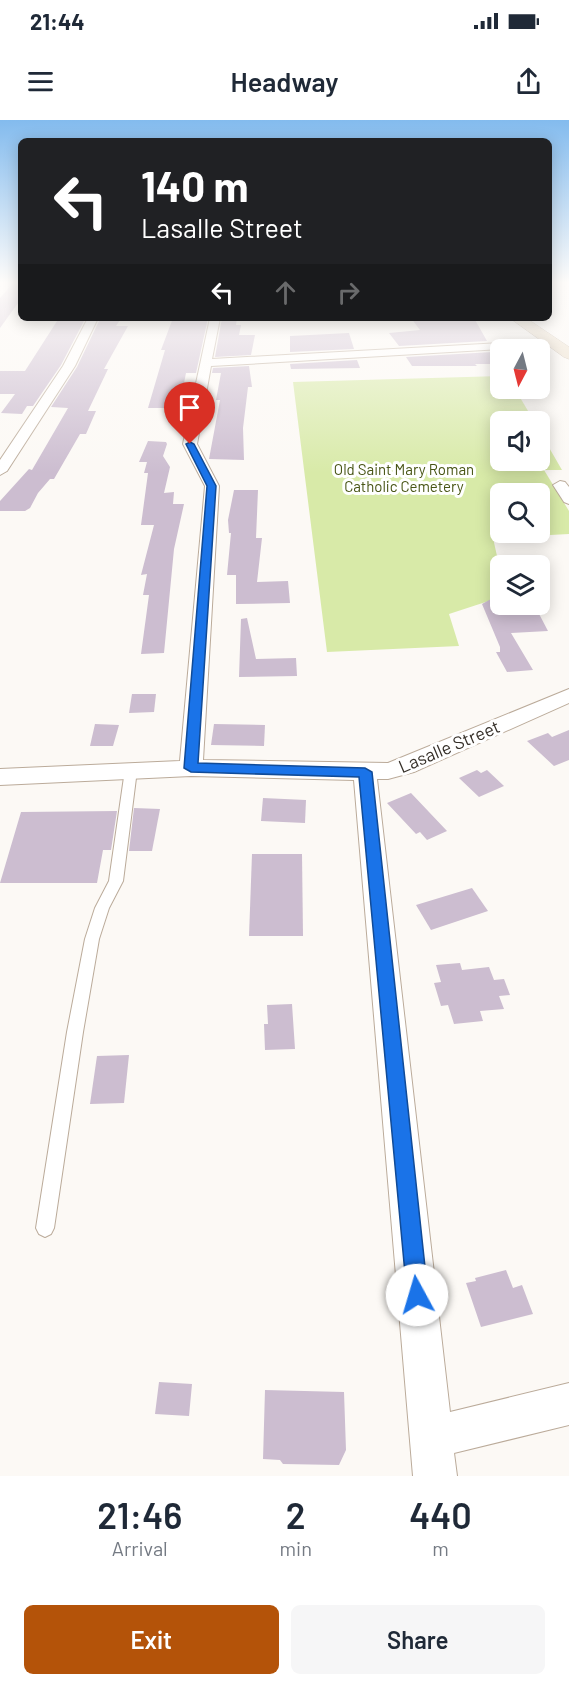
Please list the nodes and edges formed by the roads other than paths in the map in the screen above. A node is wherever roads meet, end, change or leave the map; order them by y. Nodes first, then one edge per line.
1 (79, 346) edge
2 (210, 346) edge
3 (497, 346) edge
4 (207, 363) junction
5 (0, 471) edge
6 (560, 485) dead end
7 (569, 499) edge
8 (569, 695) edge
9 (191, 768) junction
10 (131, 770) junction
11 (365, 772) junction
12 (0, 777) edge
13 (45, 1228) dead end
14 (569, 1404) edge
15 (433, 1457) edge

1 - 5 street
2 - 4 street
3 - 4 street
4 - 9 street
6 - 7 street
8 - 11 street, Lasalle Street
9 - 10 street, Lasalle Street
9 - 11 street, Lasalle Street
10 - 12 street, Lasalle Street
10 - 13 lane
11 - 15 street
14 - 15 street

